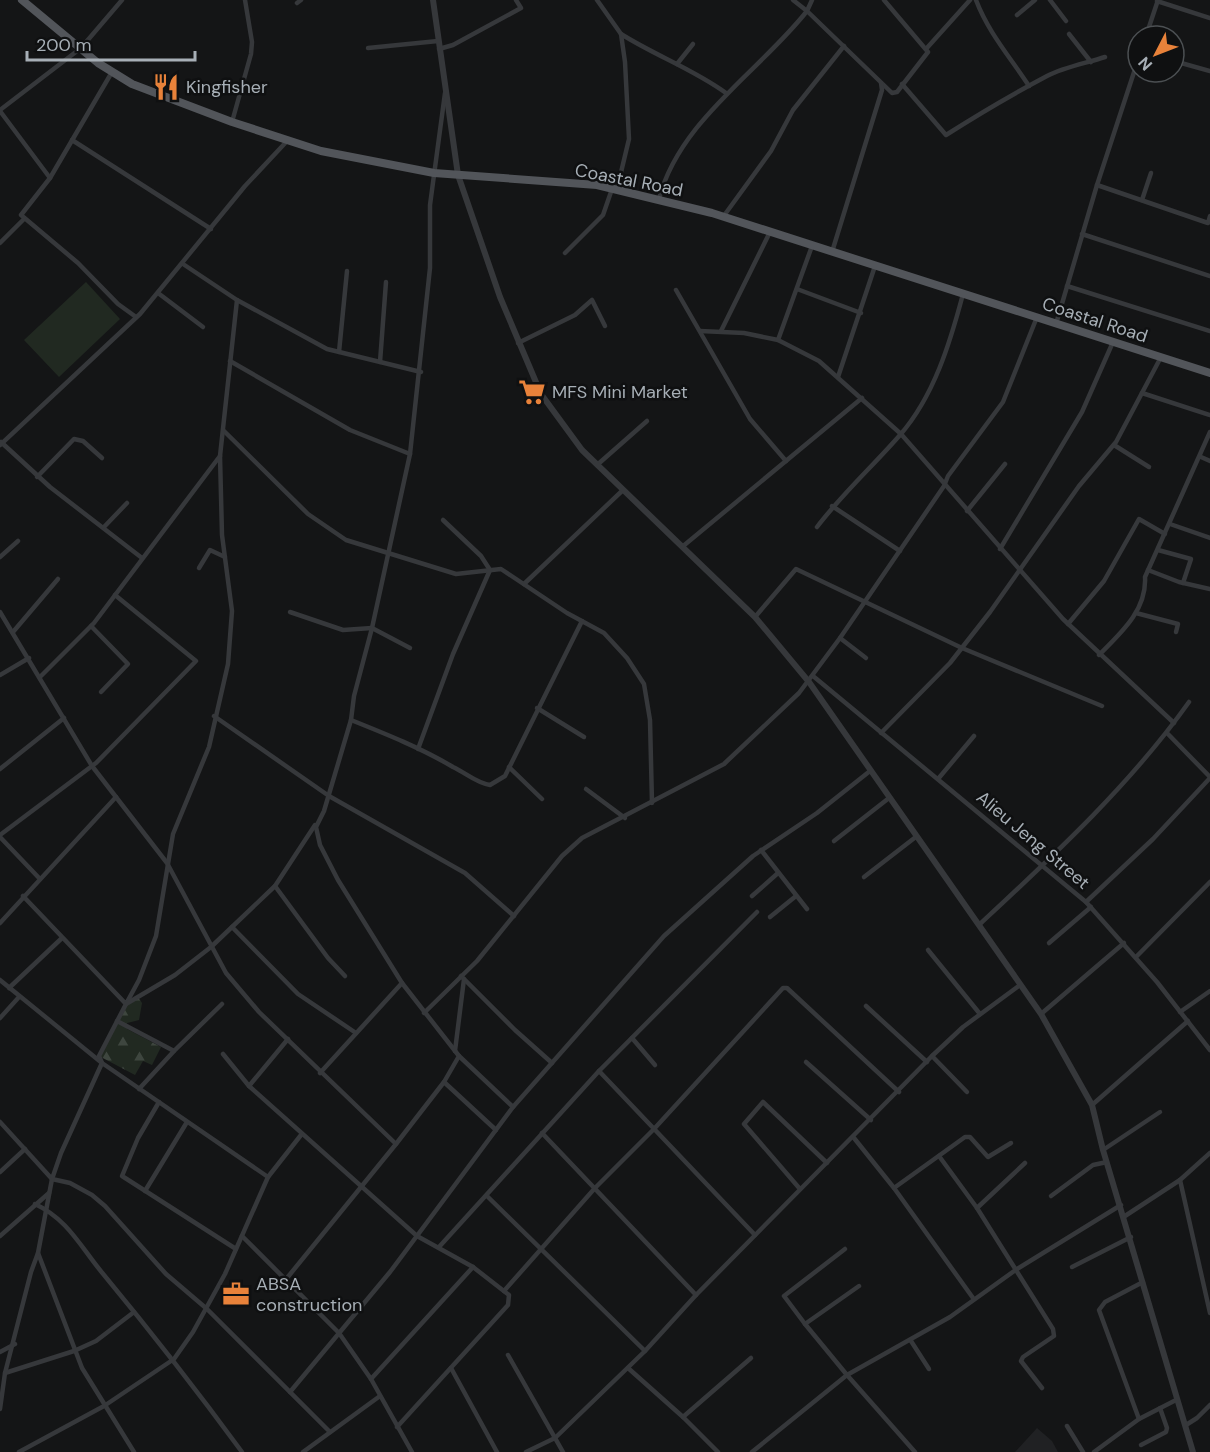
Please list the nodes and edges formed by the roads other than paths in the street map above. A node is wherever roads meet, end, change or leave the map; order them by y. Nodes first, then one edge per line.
1 (22, 0) edge
2 (111, 0) edge
3 (122, 0) edge
4 (245, 0) edge
5 (434, 0) edge
6 (516, 0) edge
7 (597, 0) edge
8 (793, 0) edge
9 (812, 0) edge
10 (884, 0) edge
11 (970, 0) edge
12 (976, 0) edge
13 (1035, 0) edge
14 (1050, 0) edge
15 (1158, 1) edge
16 (116, 5) junction
17 (807, 10) junction
18 (1017, 15) dead end
19 (1210, 18) edge
20 (1066, 21) dead end
21 (1150, 24) edge
22 (621, 34) junction
23 (1069, 34) dead end
24 (693, 44) dead end
25 (439, 45) junction
26 (844, 46) junction
27 (81, 48) junction
28 (368, 48) dead end
29 (926, 49) junction
30 (1106, 57) dead end
31 (1091, 62) junction
32 (677, 64) junction
33 (1186, 64) edge
34 (1210, 71) edge
35 (112, 72) junction
36 (881, 83) junction
37 (902, 84) junction
38 (1130, 84) edge
39 (1029, 86) junction
40 (446, 87) junction
41 (726, 93) junction
42 (0, 111) edge
43 (232, 122) junction
44 (72, 140) junction
45 (288, 140) junction
46 (434, 173) junction
47 (1151, 173) dead end
48 (458, 175) junction
49 (51, 178) junction
50 (1097, 185) junction
51 (614, 189) junction
52 (659, 199) junction
53 (1142, 200) junction
54 (1210, 216) edge
55 (723, 217) junction
56 (24, 219) junction
57 (1209, 223) edge
58 (211, 229) junction
59 (770, 232) junction
60 (1083, 234) junction
61 (0, 243) edge
62 (812, 246) junction
63 (832, 252) junction
64 (565, 253) dead end
65 (183, 264) junction
66 (875, 266) junction
67 (347, 272) dead end
68 (1210, 276) edge
69 (386, 282) dead end
70 (1067, 286) junction
71 (797, 289) junction
72 (676, 290) dead end
73 (158, 293) junction
74 (963, 294) junction
75 (237, 300) junction
76 (861, 312) junction
77 (136, 317) junction
78 (1037, 317) junction
79 (1056, 324) junction
80 (605, 326) dead end
81 (203, 327) dead end
82 (700, 331) junction
83 (721, 331) junction
84 (1210, 332) edge
85 (778, 340) junction
86 (1113, 342) junction
87 (518, 343) junction
88 (339, 352) junction
89 (1161, 357) junction
90 (230, 361) junction
91 (380, 362) junction
92 (421, 372) junction
93 (1210, 374) edge
94 (838, 377) junction
95 (1142, 393) junction
96 (862, 398) junction
97 (1210, 415) edge
98 (647, 421) dead end
99 (224, 431) junction
100 (1210, 432) edge
101 (901, 434) junction
102 (1, 443) edge
103 (1114, 445) junction
104 (410, 454) junction
105 (220, 456) junction
106 (1201, 457) junction
107 (102, 458) dead end
108 (786, 461) junction
109 (1210, 461) edge
110 (1005, 464) dead end
111 (597, 465) junction
112 (1149, 467) dead end
113 (38, 477) junction
114 (944, 486) junction
115 (623, 490) junction
116 (126, 503) dead end
117 (832, 506) junction
118 (967, 512) junction
119 (443, 520) dead end
120 (1170, 524) junction
121 (104, 527) junction
122 (817, 527) dead end
123 (1165, 534) junction
124 (1210, 538) edge
125 (18, 541) dead end
126 (682, 547) junction
127 (1000, 549) junction
128 (1158, 550) junction
129 (900, 551) junction
130 (389, 552) junction
131 (0, 557) edge
132 (225, 557) junction
133 (142, 558) junction
134 (199, 568) dead end
135 (490, 570) junction
136 (1148, 570) junction
137 (1019, 571) junction
138 (58, 579) dead end
139 (1184, 583) junction
140 (524, 584) junction
141 (1210, 589) edge
142 (115, 595) junction
143 (865, 602) junction
144 (0, 612) edge
145 (290, 612) dead end
146 (1136, 613) junction
147 (755, 617) junction
148 (582, 621) junction
149 (1068, 624) junction
150 (91, 626) junction
151 (372, 628) junction
152 (13, 632) junction
153 (1176, 632) dead end
154 (840, 638) junction
155 (410, 648) dead end
156 (962, 648) junction
157 (1099, 655) junction
158 (29, 658) junction
159 (866, 658) dead end
160 (0, 675) edge
161 (41, 676) junction
162 (811, 679) junction
163 (100, 692) dead end
164 (1189, 702) dead end
165 (1102, 706) dead end
166 (537, 708) junction
167 (214, 716) junction
168 (64, 718) junction
169 (351, 720) junction
170 (1174, 723) junction
171 (881, 733) junction
172 (1167, 733) junction
173 (974, 736) dead end
174 (584, 737) dead end
175 (418, 749) junction
176 (92, 766) junction
177 (509, 767) junction
178 (0, 769) edge
179 (870, 771) junction
180 (1210, 777) edge
181 (938, 779) junction
182 (586, 789) dead end
183 (329, 796) junction
184 (116, 797) junction
185 (889, 798) junction
186 (542, 799) dead end
187 (652, 803) junction
188 (625, 818) junction
189 (318, 821) junction
190 (0, 836) edge
191 (916, 836) junction
192 (834, 841) dead end
193 (761, 850) junction
194 (166, 863) junction
195 (1042, 866) junction
196 (778, 873) junction
197 (864, 877) dead end
198 (40, 879) junction
199 (1210, 882) edge
200 (275, 886) junction
201 (23, 896) junction
202 (752, 896) dead end
203 (796, 896) junction
204 (1086, 902) junction
205 (1091, 907) junction
206 (807, 909) dead end
207 (757, 912) dead end
208 (514, 916) junction
209 (770, 917) dead end
210 (0, 924) edge
211 (980, 924) junction
212 (232, 927) junction
213 (62, 938) junction
214 (1049, 943) dead end
215 (1124, 943) junction
216 (212, 947) junction
217 (928, 950) dead end
218 (1136, 957) junction
219 (345, 976) dead end
220 (462, 977) junction
221 (0, 980) edge
222 (402, 982) junction
223 (1020, 986) junction
224 (9, 988) junction
225 (1210, 991) edge
226 (19, 997) junction
227 (126, 1004) junction
228 (222, 1004) dead end
229 (866, 1006) dead end
230 (424, 1012) junction
231 (1180, 1012) junction
232 (981, 1014) junction
233 (1041, 1014) junction
234 (0, 1018) edge
235 (117, 1021) junction
236 (1188, 1021) junction
237 (356, 1033) junction
238 (632, 1038) junction
239 (288, 1039) junction
240 (1210, 1050) edge
241 (455, 1051) junction
242 (174, 1052) junction
243 (223, 1054) dead end
244 (459, 1056) junction
245 (932, 1056) junction
246 (806, 1062) dead end
247 (927, 1062) junction
248 (102, 1063) junction
249 (552, 1063) junction
250 (655, 1065) dead end
251 (599, 1071) junction
252 (320, 1073) junction
253 (444, 1082) junction
254 (249, 1086) junction
255 (139, 1089) junction
256 (898, 1092) junction
257 (967, 1092) dead end
258 (159, 1102) junction
259 (1092, 1105) junction
260 (513, 1107) junction
261 (1160, 1112) dead end
262 (871, 1120) junction
263 (0, 1122) edge
264 (187, 1122) junction
265 (654, 1129) junction
266 (496, 1130) junction
267 (542, 1133) junction
268 (301, 1135) junction
269 (854, 1138) junction
270 (1011, 1143) dead end
271 (396, 1144) junction
272 (25, 1149) junction
273 (1103, 1150) junction
274 (1210, 1153) edge
275 (939, 1156) junction
276 (1107, 1162) junction
277 (827, 1163) junction
278 (1025, 1163) dead end
279 (0, 1172) edge
280 (268, 1177) junction
281 (52, 1179) junction
282 (1180, 1180) junction
283 (361, 1187) junction
284 (595, 1188) junction
285 (894, 1188) junction
286 (800, 1189) junction
287 (145, 1191) junction
288 (49, 1193) junction
289 (487, 1196) junction
290 (1051, 1196) dead end
291 (35, 1204) junction
292 (1120, 1205) junction
293 (977, 1208) junction
294 (47, 1209) junction
295 (1125, 1216) junction
296 (754, 1235) junction
297 (0, 1236) edge
298 (242, 1236) junction
299 (417, 1236) junction
300 (1131, 1237) junction
301 (439, 1247) junction
302 (542, 1248) junction
303 (236, 1249) junction
304 (845, 1249) dead end
305 (38, 1253) junction
306 (473, 1267) junction
307 (1072, 1267) dead end
308 (1017, 1269) junction
309 (287, 1278) junction
310 (1143, 1282) junction
311 (859, 1286) dead end
312 (504, 1291) junction
313 (696, 1295) junction
314 (973, 1298) junction
315 (207, 1309) junction
316 (134, 1312) junction
317 (1210, 1312) edge
318 (805, 1324) junction
319 (339, 1333) junction
320 (911, 1341) junction
321 (15, 1344) junction
322 (75, 1351) junction
323 (645, 1351) junction
324 (0, 1352) edge
325 (508, 1355) dead end
326 (751, 1358) dead end
327 (174, 1359) junction
328 (451, 1368) junction
329 (628, 1368) junction
330 (930, 1368) dead end
331 (5, 1373) junction
332 (847, 1375) junction
333 (370, 1379) junction
334 (1042, 1388) dead end
335 (290, 1392) junction
336 (380, 1396) junction
337 (1176, 1400) junction
338 (1210, 1405) edge
339 (104, 1406) junction
340 (1160, 1408) junction
341 (0, 1409) edge
342 (683, 1417) junction
343 (1139, 1419) junction
344 (1186, 1425) junction
345 (1066, 1426) dead end
346 (397, 1427) junction
347 (330, 1432) junction
348 (555, 1438) junction
349 (1141, 1445) dead end
350 (28, 1450) edge
351 (19, 1452) edge
352 (134, 1452) edge
353 (242, 1452) edge
354 (303, 1452) edge
355 (412, 1452) edge
356 (497, 1452) edge
357 (526, 1452) edge
358 (562, 1452) edge
359 (718, 1452) edge
360 (752, 1452) edge
361 (915, 1452) edge
362 (1083, 1452) edge
363 (1094, 1452) edge
364 (1193, 1452) edge

1 - 27 main road, Coastal Road
2 - 16 street
3 - 16 street
4 - 43 street
5 - 25 street
6 - 25 street
7 - 22 street
8 - 17 street
9 - 17 street
10 - 29 street
11 - 29 street
12 - 39 street
13 - 18 street
14 - 20 street
15 - 19 street
15 - 21 street
16 - 27 street
17 - 26 street
17 - 41 street
22 - 32 street
22 - 51 street
23 - 31 street
24 - 32 street
25 - 28 street
25 - 40 street
26 - 36 street
26 - 55 street
27 - 35 main road, Coastal Road
27 - 42 street
29 - 37 street
30 - 31 street
31 - 39 street
32 - 41 street
33 - 34 street
35 - 43 main road, Coastal Road
35 - 44 street
36 - 37 street
36 - 63 street
37 - 39 street
38 - 50 street
40 - 46 street
40 - 48 street
41 - 52 street
42 - 49 street
43 - 45 main road, Coastal Road
44 - 49 street
44 - 58 street
45 - 46 main road, Coastal Road
45 - 58 street
46 - 48 main road, Coastal Road
46 - 92 street
47 - 53 street
48 - 51 main road, Coastal Road
48 - 87 street
49 - 56 street
50 - 53 street
50 - 60 street
51 - 52 main road, Coastal Road
51 - 64 street
52 - 55 main road, Coastal Road
53 - 57 street
54 - 57 street
55 - 59 main road, Coastal Road
56 - 61 street
56 - 77 street
58 - 65 street
59 - 62 main road, Coastal Road
59 - 83 street
60 - 68 street
60 - 70 street
62 - 63 main road, Coastal Road
62 - 71 street
63 - 66 main road, Coastal Road
65 - 73 street
65 - 75 street
66 - 74 main road, Coastal Road
66 - 76 street
67 - 88 street
69 - 91 street
70 - 79 street
70 - 84 street
71 - 76 street
71 - 85 street
72 - 82 street
73 - 77 street
73 - 81 street
74 - 78 main road, Coastal Road
74 - 101 street
75 - 88 street
75 - 90 street
76 - 94 street
77 - 102 street
78 - 79 main road, Coastal Road
78 - 114 street
79 - 86 main road, Coastal Road
80 - 87 street
82 - 83 street
82 - 108 street
83 - 85 street
85 - 94 street
86 - 89 main road, Coastal Road
86 - 127 street
87 - 111 street
88 - 91 street
89 - 93 main road, Coastal Road
89 - 95 street
90 - 99 street
90 - 104 street
91 - 92 street
92 - 104 street
94 - 96 street
95 - 97 street
95 - 103 street
96 - 101 street
96 - 108 street
98 - 111 street
99 - 105 street
99 - 130 street
100 - 106 street
101 - 114 street
101 - 117 street
102 - 113 street
103 - 112 street
103 - 137 street
104 - 130 street
105 - 132 street
105 - 133 street
106 - 109 street
106 - 120 street
107 - 113 street
108 - 126 street
110 - 118 street
111 - 115 street
113 - 121 street
114 - 118 street
114 - 129 street
115 - 126 street
115 - 140 street
116 - 121 street
117 - 122 street
117 - 129 street
118 - 127 street
119 - 135 street
120 - 123 street
120 - 124 street
121 - 133 street
123 - 128 street
123 - 149 street
125 - 131 street
126 - 147 street
127 - 137 street
128 - 136 street
128 - 139 street
129 - 143 street
130 - 135 street
130 - 151 street
132 - 134 street
132 - 167 street
133 - 142 street
135 - 140 street
135 - 175 street
136 - 139 street
136 - 146 street
137 - 149 street
137 - 156 street
138 - 152 street
139 - 141 street
140 - 148 street
142 - 150 street
142 - 176 street
143 - 147 street
143 - 154 street
143 - 156 street
144 - 152 street
145 - 151 street
146 - 153 street
146 - 157 street
147 - 162 street
148 - 166 street
148 - 187 street
149 - 157 street
150 - 161 street
150 - 163 street
151 - 155 street
151 - 169 street
152 - 158 street
154 - 159 street
154 - 162 street
156 - 165 street
156 - 171 street
157 - 170 street
158 - 160 street
158 - 161 street
161 - 168 street
162 - 171 street, Alieu Jeng Street
162 - 179 street
162 - 187 street
164 - 170 street
166 - 174 street
166 - 177 street
167 - 183 street
167 - 194 street
168 - 176 street
168 - 178 street
169 - 175 street
169 - 183 street
170 - 172 street
171 - 181 street, Alieu Jeng Street
172 - 180 street
172 - 195 street
173 - 181 street
175 - 177 street
176 - 184 street
176 - 190 street
177 - 186 street
179 - 185 street
179 - 193 street
180 - 204 street
181 - 195 street, Alieu Jeng Street
182 - 188 street
183 - 189 street
183 - 208 street
184 - 194 street
184 - 198 street
185 - 191 street
185 - 192 street
187 - 188 street
188 - 208 street
189 - 200 street
189 - 222 street
190 - 198 street
191 - 197 street
191 - 211 street
193 - 196 street
193 - 249 street
194 - 216 street
194 - 227 street
195 - 204 street, Alieu Jeng Street
195 - 211 street
196 - 202 street
196 - 203 street
198 - 201 street
199 - 218 street
200 - 212 street
200 - 219 street
201 - 210 street
201 - 213 street
203 - 206 street
203 - 209 street
204 - 205 street, Alieu Jeng Street
205 - 214 street
205 - 215 street, Alieu Jeng Street
207 - 238 street
208 - 220 street
211 - 223 street
212 - 216 street
212 - 237 street
213 - 224 street
213 - 227 street
215 - 218 street, Alieu Jeng Street
215 - 233 street
216 - 227 street
216 - 239 street
217 - 232 street
218 - 231 street, Alieu Jeng Street
220 - 230 street
220 - 241 street
220 - 249 street
221 - 224 street
222 - 230 street
222 - 237 street
223 - 232 street
223 - 233 street
224 - 226 street
225 - 231 street
226 - 234 street
226 - 248 street
227 - 235 street
228 - 242 street
229 - 247 street
230 - 241 street
231 - 236 street, Alieu Jeng Street
232 - 245 street
233 - 259 street
235 - 242 street
235 - 248 street
236 - 240 street, Alieu Jeng Street
236 - 259 street
237 - 252 street
238 - 250 street
238 - 251 street
239 - 252 street
239 - 254 street
241 - 244 street
242 - 255 street
243 - 254 street
244 - 253 street
244 - 260 street
245 - 247 street
245 - 257 street
246 - 262 street
247 - 256 street
248 - 255 street
248 - 281 street
249 - 260 street
251 - 265 street
251 - 267 street
252 - 271 street
253 - 266 street
253 - 271 street
254 - 268 street
255 - 258 street
256 - 262 street
256 - 265 street
258 - 264 street
258 - 287 street
259 - 273 street
260 - 266 street
261 - 273 street
262 - 269 street
263 - 272 street
264 - 280 street
264 - 287 street
265 - 284 street
265 - 296 street
266 - 299 street
267 - 284 street
267 - 289 street
268 - 280 street
268 - 283 street
269 - 277 street
269 - 285 street
270 - 275 street
271 - 283 street
272 - 279 street
272 - 281 street
273 - 276 street
274 - 282 street
275 - 285 street
275 - 293 street
276 - 290 street
276 - 292 street
277 - 286 street
277 - 286 street
278 - 293 street
280 - 298 street
281 - 288 street
281 - 315 street
282 - 295 street
282 - 317 street
283 - 299 street
283 - 309 street
284 - 302 street
284 - 313 street
285 - 314 street
286 - 296 street
287 - 303 street
288 - 291 street
288 - 294 street
289 - 301 street
289 - 302 street
291 - 294 street
291 - 297 street
292 - 295 street
292 - 308 street
293 - 308 street
294 - 305 street
294 - 316 street
295 - 300 street
296 - 313 street
298 - 303 street
298 - 309 street
299 - 301 street
299 - 319 street
300 - 307 street
300 - 310 street
301 - 306 street
302 - 312 street
302 - 323 street
303 - 315 street
304 - 318 street
305 - 321 street
305 - 322 street
306 - 312 street
306 - 333 street
308 - 314 street
308 - 334 street
309 - 319 street
310 - 337 street
310 - 343 street
311 - 318 street
312 - 328 street
313 - 323 street
314 - 320 street
315 - 327 street
315 - 335 street
316 - 322 street
316 - 327 street
318 - 332 street
319 - 333 street
319 - 335 street
320 - 330 street
320 - 332 street
321 - 324 street
321 - 331 street
322 - 331 street
322 - 339 street
323 - 329 street
325 - 348 street
326 - 342 street
327 - 339 street
327 - 353 street
328 - 346 street
328 - 356 street
329 - 342 street
329 - 348 street
331 - 341 street
332 - 360 street
332 - 361 street
333 - 336 street
335 - 347 street
336 - 346 street
336 - 347 street
337 - 340 street
337 - 344 street
338 - 344 street
339 - 350 street
339 - 352 street
340 - 343 street
340 - 349 street
342 - 359 street
343 - 363 street
344 - 364 street
345 - 362 street
346 - 355 street
347 - 354 street
348 - 357 street
348 - 358 street
350 - 351 street

